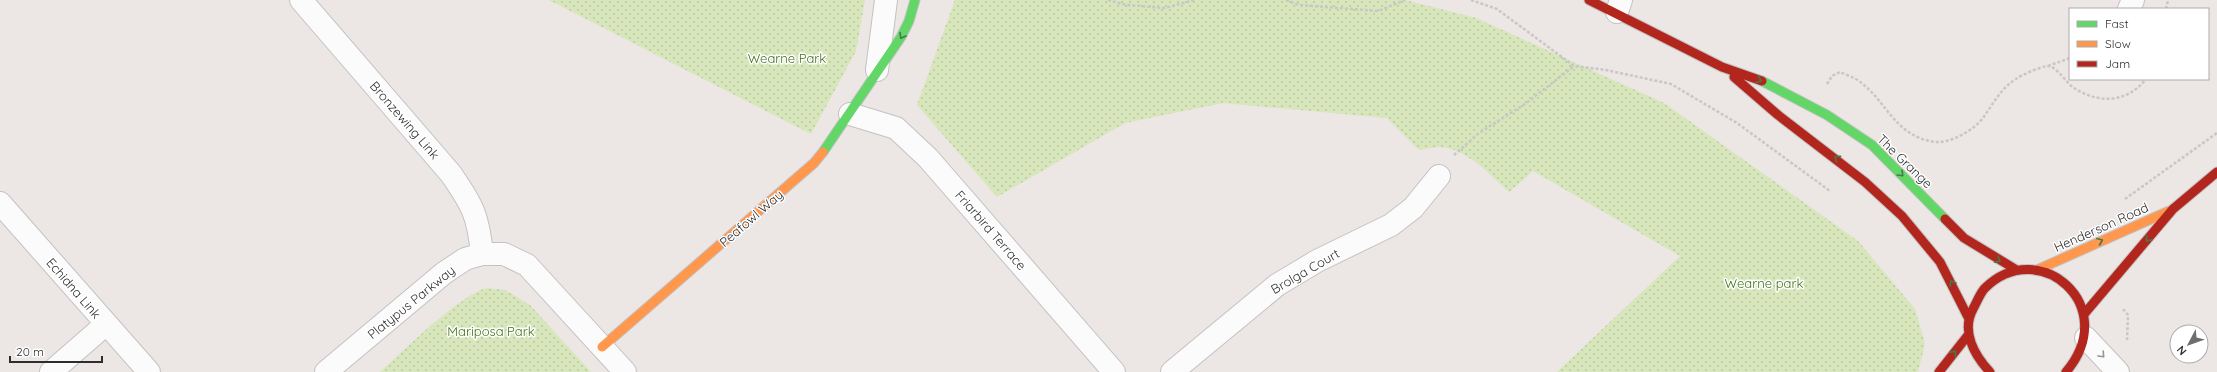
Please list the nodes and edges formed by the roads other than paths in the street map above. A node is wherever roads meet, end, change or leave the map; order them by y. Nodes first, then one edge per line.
1 (301, 0) edge
2 (886, 0) edge
3 (915, 0) edge
4 (1589, 0) edge
5 (1619, 6) edge
6 (1722, 67) junction
7 (877, 70) junction
8 (850, 114) junction
9 (2217, 172) edge
10 (1439, 176) road end
11 (0, 203) edge
12 (2173, 209) junction
13 (482, 254) junction
14 (2014, 269) junction
15 (2040, 270) junction
16 (2085, 313) junction
17 (1969, 319) junction
18 (106, 325) junction
19 (1969, 334) junction
20 (2086, 338) junction
21 (602, 347) junction
22 (51, 372) edge
23 (149, 372) edge
24 (326, 372) edge
25 (625, 372) edge
26 (1114, 372) edge
27 (1172, 372) edge
28 (1939, 372) edge
29 (1990, 372) edge
30 (2066, 372) edge
31 (2118, 372) edge

1 - 13 street, Bronzewing Link
2 - 7 street, Peafowl Way
3 -> 7 street, Peafowl Way
4 - 5 street, The Grange
5 - 6 street, The Grange
6 -> 14 street, The Grange
17 -> 6 street, The Grange
7 - 8 street, Peafowl Way
8 - 21 street, Peafowl Way
8 - 26 street, Friarbird Terrace
9 - 12 street, Henderson Road
10 - 27 street, Brolga Court
11 - 18 street, Echidna Link
15 -> 12 street, Henderson Road
12 -> 16 street, Henderson Road
13 - 21 street, Platypus Parkway
13 - 24 street, Platypus Parkway
14 - 15 street
14 - 17 street
15 - 16 street
16 - 20 street
17 - 19 street
18 - 22 street
18 - 23 street, Echidna Link
28 -> 19 street
19 - 29 street
20 - 30 street
20 -> 31 street
21 - 25 street, Platypus Parkway

